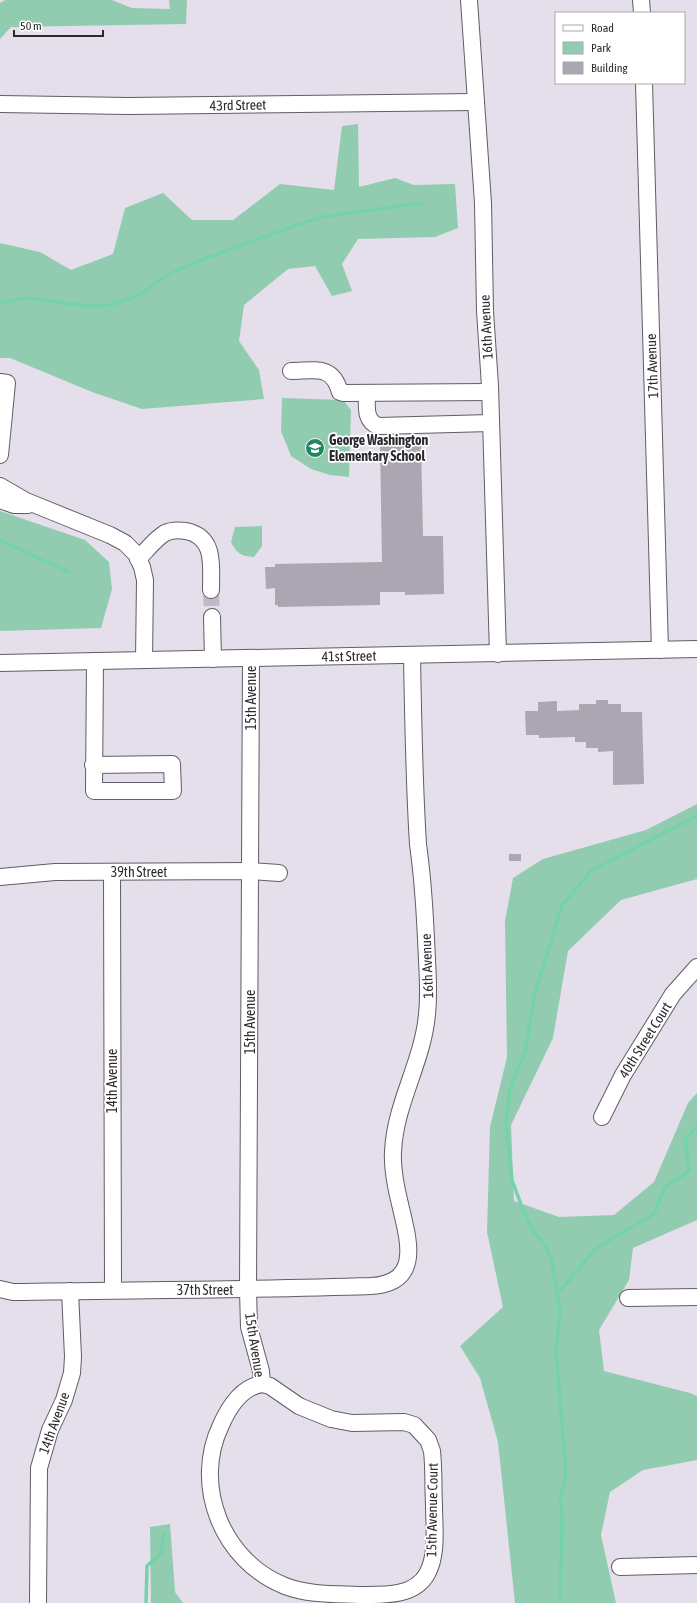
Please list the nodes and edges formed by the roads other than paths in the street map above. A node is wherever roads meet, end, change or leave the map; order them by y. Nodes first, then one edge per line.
1 (469, 0) edge
2 (641, 0) edge
3 (642, 12) edge
4 (644, 84) edge
5 (475, 102) junction
6 (0, 104) edge
7 (291, 371) dead end
8 (0, 382) edge
9 (490, 392) junction
10 (367, 393) junction
11 (491, 423) junction
12 (0, 455) edge
13 (0, 486) edge
14 (0, 500) edge
15 (35, 505) junction
16 (138, 559) junction
17 (211, 590) tunnel mouth
18 (212, 618) tunnel mouth
19 (697, 649) edge
20 (660, 650) junction
21 (498, 654) junction
22 (412, 655) junction
23 (251, 658) junction
24 (213, 659) junction
25 (144, 660) junction
26 (95, 661) junction
27 (0, 663) edge
28 (93, 765) junction
29 (250, 871) junction
30 (112, 872) junction
31 (279, 873) dead end
32 (0, 877) edge
33 (697, 967) edge
34 (602, 1117) dead end
35 (404, 1269) joint
36 (0, 1289) edge
37 (113, 1290) junction
38 (248, 1290) junction
39 (70, 1291) junction
40 (697, 1297) edge
41 (628, 1298) dead end
42 (262, 1384) junction
43 (697, 1565) edge
44 (620, 1567) dead end
45 (38, 1603) edge

1 - 5 street, 16th Avenue
2 - 3 street
4 - 20 street, 17th Avenue
5 - 6 street, 43rd Street
5 - 9 street, 16th Avenue
7 - 10 street
8 - 12 street
9 - 10 street
9 - 11 street, 16th Avenue
10 - 11 street
11 - 21 street, 16th Avenue
13 - 15 street
14 - 15 street
15 - 16 street
16 - 17 street
16 - 25 street
18 - 24 street
19 - 20 street, 41st Street
20 - 21 street, 41st Street
21 - 22 street, 41st Street
22 - 23 street, 41st Street
22 - 35 street, 16th Avenue
23 - 24 street, 41st Street
23 - 29 street, 15th Avenue
24 - 25 street, 41st Street
25 - 26 street, 41st Street
26 - 27 street, 41st Street
26 - 28 street
28 - 28 street
29 - 30 street, 39th Street
29 - 31 street, 39th Street
29 - 38 street, 15th Avenue
30 - 32 street, 39th Street
30 - 37 street, 14th Avenue
33 - 34 street, 40th Street Court
35 - 38 street, 37th Street
36 - 39 street, 37th Street
37 - 38 street, 37th Street
37 - 39 street, 37th Street
38 - 42 street, 15th Avenue
39 - 45 street, 14th Avenue
40 - 41 street
42 - 42 street, 15th Avenue Court
43 - 44 street

